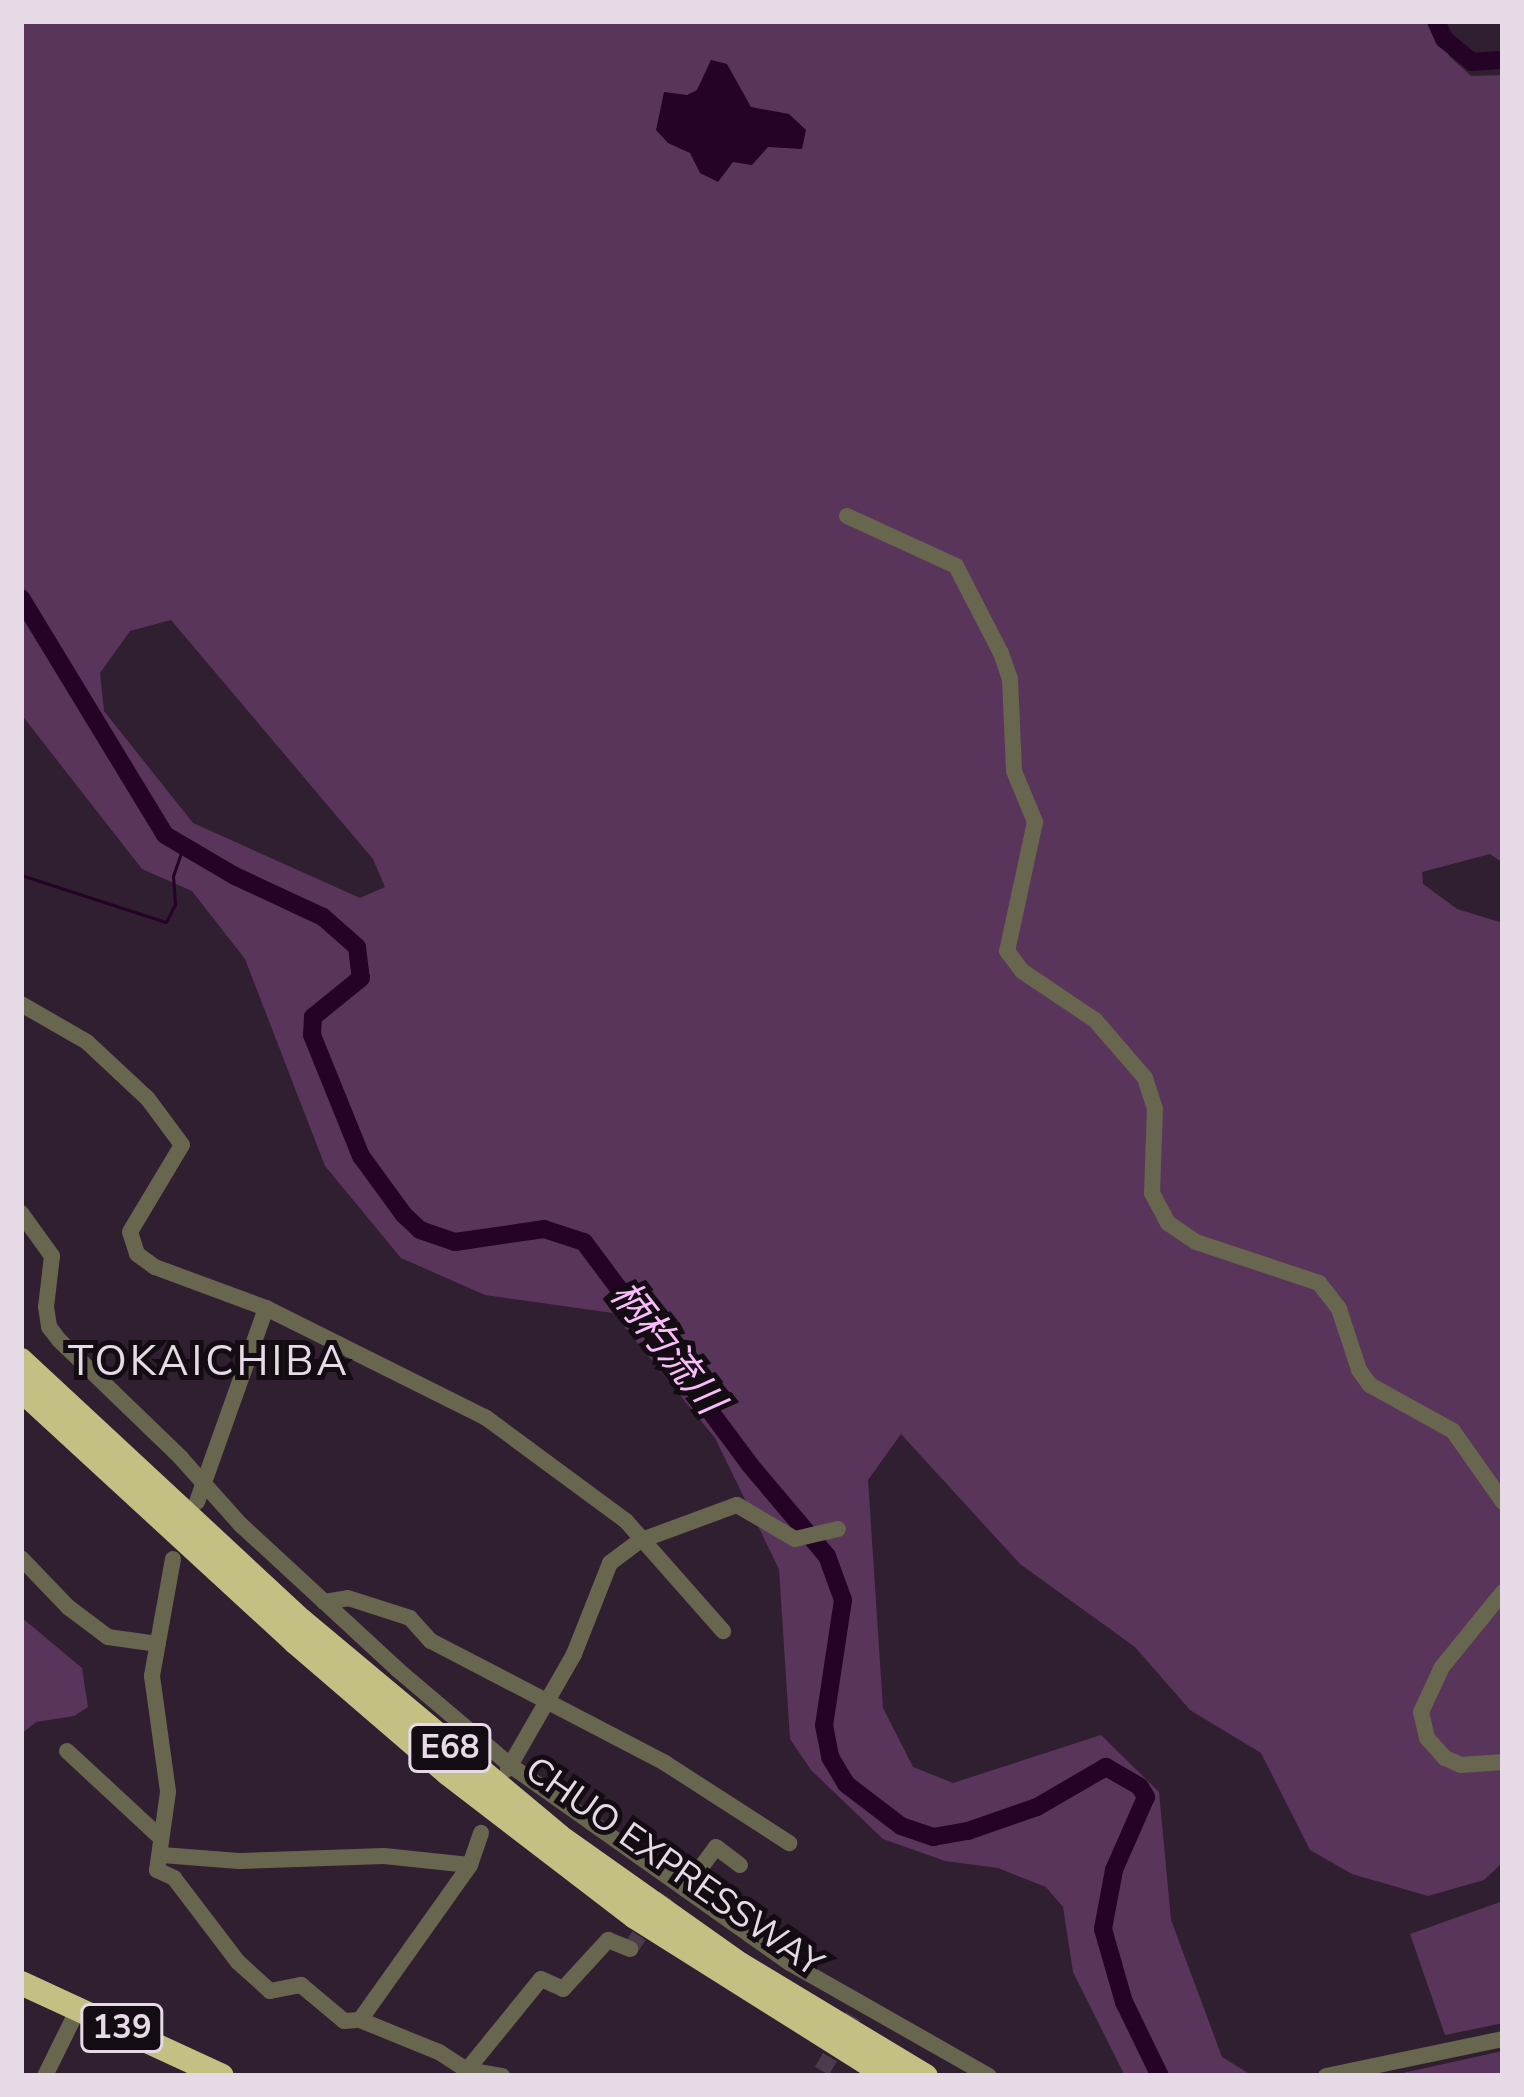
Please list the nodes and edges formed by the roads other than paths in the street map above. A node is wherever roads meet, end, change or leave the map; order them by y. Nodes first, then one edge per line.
1 (848, 516) dead end
2 (21, 1004) edge
3 (21, 1214) edge
4 (266, 1308) junction
5 (21, 1360) edge
6 (21, 1390) edge
7 (202, 1481) junction
8 (197, 1502) dead end
9 (1503, 1502) edge
10 (838, 1529) dead end
11 (639, 1541) junction
12 (21, 1558) edge
13 (173, 1558) dead end
14 (1503, 1592) edge
15 (324, 1602) junction
16 (723, 1631) dead end
17 (158, 1644) junction
18 (550, 1701) junction
19 (68, 1751) dead end
20 (1503, 1762) edge
21 (508, 1768) junction
22 (482, 1833) dead end
23 (790, 1843) dead end
24 (161, 1846) junction
25 (470, 1865) junction
26 (740, 1865) dead end
27 (677, 1887) junction
28 (629, 1949) tunnel mouth
29 (21, 1983) edge
30 (79, 2007) junction
31 (360, 2020) junction
32 (1503, 2039) edge
33 (467, 2070) junction
34 (45, 2076) edge
35 (222, 2076) edge
36 (502, 2076) edge
37 (886, 2076) edge
38 (926, 2076) edge
39 (989, 2076) edge
40 (1326, 2076) edge

1 - 9 street
2 - 4 street
3 - 7 street
4 - 7 street
4 - 11 street
5 - 38 highway, CHUO EXPRESSWAY / E68
6 - 37 highway, CHUO EXPRESSWAY / E68
7 - 8 street
7 - 15 street
10 - 11 street
11 - 16 street
11 - 18 street
12 - 17 street
13 - 17 street
14 - 20 street
15 - 18 street
15 - 21 street
17 - 24 street
18 - 21 street
18 - 23 street
19 - 24 street
21 - 27 street
22 - 25 street
24 - 25 street
24 - 31 street
25 - 31 street
26 - 27 street
27 - 39 street
28 - 33 street
29 - 30 highway, 139
30 - 34 street
30 - 35 highway, 139
31 - 33 street
32 - 40 street
33 - 36 street

